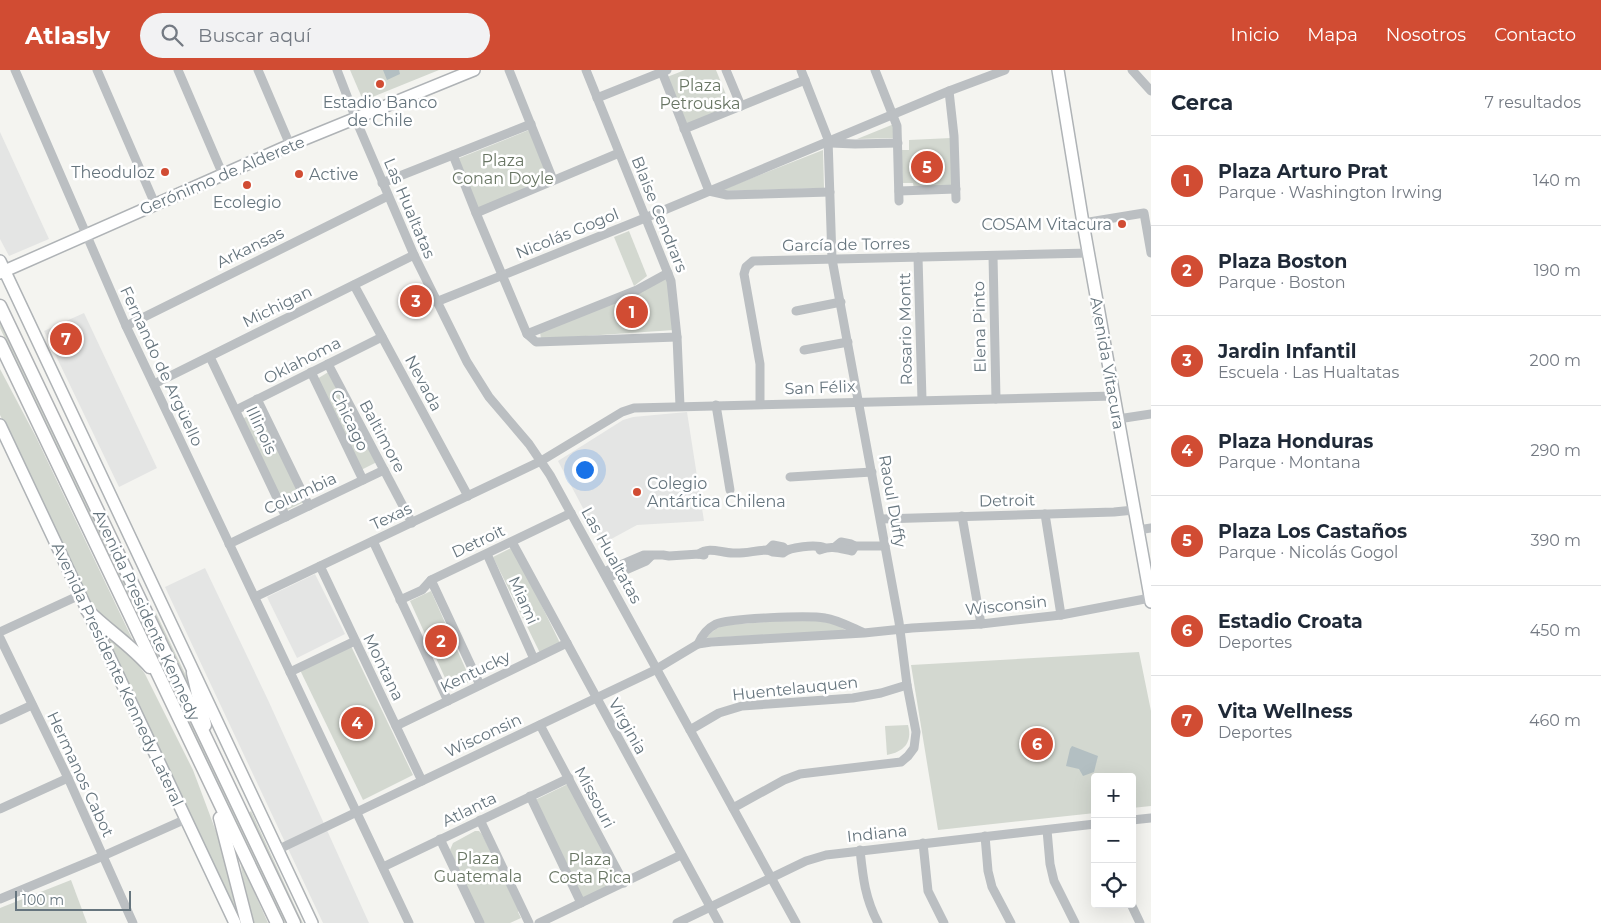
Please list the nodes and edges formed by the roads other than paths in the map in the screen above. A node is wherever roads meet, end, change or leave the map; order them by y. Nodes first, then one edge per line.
1 (15, 70) edge
2 (98, 70) edge
3 (178, 70) edge
4 (258, 70) edge
5 (337, 70) edge
6 (474, 70) edge
7 (509, 70) edge
8 (586, 70) edge
9 (726, 70) edge
10 (801, 70) edge
11 (875, 70) edge
12 (1006, 70) edge
13 (1050, 70) edge
14 (1058, 70) edge
15 (1132, 70) edge
16 (664, 71) edge
17 (805, 80) junction
18 (1151, 91) edge
19 (949, 92) junction
20 (597, 98) junction
21 (741, 106) junction
22 (893, 116) junction
23 (356, 118) junction
24 (531, 124) junction
25 (1067, 124) junction
26 (684, 129) junction
27 (828, 142) junction
28 (898, 144) junction
29 (290, 145) junction
30 (619, 153) junction
31 (453, 155) junction
32 (223, 175) junction
33 (553, 180) junction
34 (382, 182) junction
35 (956, 189) junction
36 (709, 191) junction
37 (830, 192) junction
38 (388, 196) junction
39 (956, 199) dead end
40 (156, 204) junction
41 (476, 213) junction
42 (646, 218) junction
43 (1083, 223) junction
44 (87, 234) junction
45 (1088, 253) junction
46 (1151, 253) edge
47 (414, 255) junction
48 (993, 256) junction
49 (918, 257) junction
50 (832, 259) junction
51 (2, 268) edge
52 (668, 273) junction
53 (502, 275) junction
54 (354, 285) junction
55 (436, 302) junction
56 (840, 302) junction
57 (0, 306) edge
58 (796, 311) dead end
59 (126, 326) junction
60 (527, 334) junction
61 (382, 337) junction
62 (677, 337) junction
63 (848, 342) junction
64 (0, 343) edge
65 (804, 350) dead end
66 (210, 356) junction
67 (328, 364) junction
68 (311, 372) junction
69 (154, 384) junction
70 (1114, 396) junction
71 (996, 398) junction
72 (257, 399) junction
73 (922, 400) junction
74 (859, 401) junction
75 (760, 404) junction
76 (716, 405) junction
77 (680, 406) junction
78 (236, 410) junction
79 (1151, 414) edge
80 (1118, 420) junction
81 (0, 425) edge
82 (541, 461) junction
83 (384, 470) junction
84 (872, 472) junction
85 (790, 477) dead end
86 (363, 480) junction
87 (730, 490) dead end
88 (468, 496) junction
89 (309, 506) junction
90 (1134, 510) junction
91 (571, 513) junction
92 (1045, 514) junction
93 (962, 516) junction
94 (286, 517) junction
95 (881, 519) junction
96 (412, 522) junction
97 (1151, 528) edge
98 (1138, 530) junction
99 (373, 541) junction
100 (512, 542) junction
101 (229, 544) junction
102 (885, 546) junction
103 (487, 554) junction
104 (320, 566) junction
105 (606, 575) junction
106 (431, 580) junction
107 (80, 595) junction
108 (255, 597) junction
109 (400, 600) junction
110 (1151, 600) edge
111 (87, 610) junction
112 (1061, 615) junction
113 (981, 624) junction
114 (900, 629) junction
115 (0, 632) edge
116 (864, 633) junction
117 (0, 638) edge
118 (355, 641) junction
119 (567, 643) junction
120 (698, 644) junction
121 (534, 659) junction
122 (657, 669) junction
123 (290, 672) junction
124 (193, 673) junction
125 (480, 685) junction
126 (907, 685) junction
127 (166, 691) junction
128 (596, 698) junction
129 (448, 701) junction
130 (32, 705) junction
131 (0, 720) edge
132 (540, 725) junction
133 (396, 726) junction
134 (690, 730) junction
135 (215, 759) junction
136 (68, 778) junction
137 (568, 778) junction
138 (208, 780) junction
139 (422, 781) junction
140 (530, 796) junction
141 (733, 808) junction
142 (0, 809) edge
143 (356, 812) junction
144 (1151, 818) edge
145 (186, 819) junction
146 (480, 820) junction
147 (1136, 820) edge
148 (1091, 824) edge
149 (1047, 830) junction
150 (985, 836) junction
151 (440, 839) junction
152 (923, 843) junction
153 (277, 850) junction
154 (860, 850) junction
155 (682, 855) junction
156 (103, 856) junction
157 (383, 867) junction
158 (771, 878) junction
159 (624, 882) junction
160 (0, 899) edge
161 (581, 903) junction
162 (710, 907) junction
163 (1133, 908) edge
164 (134, 923) edge
165 (235, 923) edge
166 (247, 923) edge
167 (277, 923) edge
168 (294, 923) edge
169 (312, 923) edge
170 (410, 923) edge
171 (480, 923) edge
172 (529, 923) edge
173 (539, 923) edge
174 (677, 923) edge
175 (719, 923) edge
176 (796, 923) edge
177 (878, 923) edge
178 (944, 923) edge
179 (1011, 923) edge
180 (1075, 923) edge
181 (1140, 923) edge

1 - 44 street, Fernando de Argüello
2 - 40 street
3 - 32 street
4 - 29 street
5 - 23 street, Las Hualtatas
6 - 23 main road, Gerónimo de Alderete
7 - 24 street
8 - 20 street, Blaise Cendrars
9 - 21 street
10 - 17 street, Raoul Duffy
11 - 22 street
12 - 19 street, Nicolás Gogol
13 - 25 main road, Avenida Vitacura
14 - 25 main road, Avenida Vitacura
15 - 18 street
16 - 20 street
16 - 26 street
17 - 21 street
17 - 27 street, Raoul Duffy
19 - 22 street, Nicolás Gogol
19 - 35 street
20 - 30 street, Blaise Cendrars
21 - 26 street
22 - 27 street, Nicolás Gogol
22 - 28 street
23 - 29 main road, Gerónimo de Alderete
23 - 34 street, Las Hualtatas
24 - 31 street
24 - 33 street
25 - 43 main road, Avenida Vitacura
26 - 36 street
27 - 28 street, Nicolás Gogol
27 - 36 street, Nicolás Gogol
27 - 37 street, Raoul Duffy
28 - 35 street
29 - 32 main road, Gerónimo de Alderete
30 - 33 street
30 - 42 street, Blaise Cendrars
31 - 34 street
31 - 41 street
32 - 40 main road, Gerónimo de Alderete
33 - 41 street
34 - 38 street, Las Hualtatas
35 - 39 street
36 - 37 street
36 - 42 street, Nicolás Gogol
37 - 50 street, Raoul Duffy
38 - 47 street, Las Hualtatas
38 - 59 street, Arkansas
40 - 44 main road, Gerónimo de Alderete
41 - 53 street
42 - 52 street, Blaise Cendrars
42 - 53 street, Nicolás Gogol
43 - 45 main road, Avenida Vitacura
43 - 46 street
44 - 51 main road, Gerónimo de Alderete
44 - 59 street, Fernando de Argüello
45 - 48 street, García de Torres
45 - 70 main road, Avenida Vitacura
47 - 54 street, Michigan
47 - 55 street, Las Hualtatas
48 - 49 street, García de Torres
48 - 71 street, Elena Pinto
49 - 50 street, García de Torres
49 - 73 street, Rosario Montt
50 - 56 street, Raoul Duffy
50 - 75 street, García de Torres
51 - 124 main road
52 - 60 street
52 - 62 street, Blaise Cendrars
53 - 55 street, Nicolás Gogol
53 - 60 street
54 - 61 street, Nevada
54 - 66 street, Michigan
55 - 82 street, Las Hualtatas
56 - 58 street
56 - 63 street, Raoul Duffy
57 - 135 highway, Avenida Presidente Kennedy
59 - 69 street, Fernando de Argüello
60 - 62 street
61 - 67 street, Oklahoma
61 - 88 street, Nevada
62 - 77 street, Blaise Cendrars
63 - 65 street
63 - 74 street, Raoul Duffy
64 - 127 highway, Avenida Presidente Kennedy
66 - 69 street, Michigan
66 - 78 street, Illinois
67 - 68 street, Oklahoma
67 - 83 street, Baltimore
68 - 72 street, Oklahoma
68 - 86 street, Chicago
69 - 101 street, Fernando de Argüello
70 - 71 street, San Félix
70 - 80 main road, Avenida Vitacura
71 - 73 street, San Félix
72 - 78 street, Oklahoma
72 - 89 street
73 - 74 street, San Félix
74 - 75 street, San Félix
74 - 84 street, Raoul Duffy
75 - 76 street, San Félix
76 - 77 street, San Félix
76 - 87 street
77 - 82 street, San Félix
78 - 94 street, Illinois
79 - 80 street
80 - 90 main road, Avenida Vitacura
81 - 107 main road, Avenida Presidente Kennedy Lateral
82 - 88 street, Texas
82 - 91 street, Las Hualtatas
83 - 86 street, Columbia
83 - 96 street, Baltimore
84 - 85 street
84 - 95 street, Raoul Duffy
86 - 89 street, Columbia
88 - 96 street, Texas
89 - 94 street, Columbia
90 - 92 street, Detroit
90 - 98 main road, Avenida Vitacura
91 - 100 street, Detroit
91 - 105 street, Las Hualtatas
92 - 93 street, Detroit
92 - 112 street
93 - 95 street, Detroit
93 - 113 street
94 - 101 street, Columbia
95 - 102 street, Raoul Duffy
96 - 99 street, Texas
97 - 98 street
98 - 110 main road, Avenida Vitacura
99 - 104 street, Texas
99 - 109 street
100 - 103 street, Detroit
100 - 119 street, Virginia
101 - 108 street, Fernando de Argüello
102 - 105 street
102 - 114 street, Raoul Duffy
103 - 106 street, Detroit
103 - 121 street, Miami
104 - 108 street, Texas
104 - 118 street, Montana
105 - 122 street, Las Hualtatas
106 - 109 street, Detroit
106 - 125 street
107 - 111 main road, Avenida Presidente Kennedy Lateral
107 - 115 street
108 - 123 street, Fernando de Argüello
109 - 129 street
110 - 112 street, Wisconsin
111 - 127 highway
111 - 145 main road, Avenida Presidente Kennedy Lateral
112 - 113 street, Wisconsin
113 - 114 street, Wisconsin
114 - 116 street, Wisconsin
114 - 126 street, Raoul Duffy
116 - 120 street, Wisconsin
116 - 120 street, Wisconsin
117 - 130 street, Hermanos Cabot
118 - 123 street
118 - 133 street, Montana
119 - 121 street, Kentucky
119 - 128 street, Virginia
120 - 122 street, Wisconsin
121 - 125 street, Kentucky
122 - 128 street, Wisconsin
122 - 134 street, Las Hualtatas
123 - 143 street, Fernando de Argüello
124 - 135 highway
124 - 153 main road
125 - 129 street, Kentucky
126 - 134 street, Huentelauquen
126 - 141 street, Raoul Duffy
127 - 138 highway, Avenida Presidente Kennedy
128 - 132 street, Wisconsin
128 - 155 street, Virginia
129 - 133 street, Kentucky
130 - 131 street
130 - 136 street, Hermanos Cabot
132 - 137 street, Missouri
132 - 139 street, Wisconsin
133 - 139 street, Montana
134 - 141 street, Las Hualtatas
135 - 168 highway, Avenida Presidente Kennedy
136 - 142 street
136 - 156 street, Hermanos Cabot
137 - 140 street, Atlanta
137 - 159 street, Missouri
138 - 166 highway
138 - 167 highway, Avenida Presidente Kennedy
139 - 143 street, Wisconsin
140 - 146 street, Atlanta
140 - 161 street
141 - 158 street, Las Hualtatas
143 - 153 street, Wisconsin
143 - 157 street, Fernando de Argüello
144 - 147 street
145 - 156 street
145 - 165 main road, Avenida Presidente Kennedy Lateral
146 - 151 street, Atlanta
146 - 172 street
148 - 149 street, Indiana
149 - 150 street, Indiana
149 - 180 street
150 - 152 street, Indiana
150 - 179 street
151 - 157 street, Atlanta
151 - 171 street
152 - 154 street, Indiana
152 - 178 street
153 - 169 main road
154 - 158 street, Indiana
154 - 177 street
155 - 159 street
155 - 162 street, Virginia
156 - 160 street
156 - 164 street, Hermanos Cabot
157 - 170 street, Fernando de Argüello
158 - 162 street, Indiana
158 - 176 street, Las Hualtatas
159 - 161 street
161 - 173 street
162 - 174 street, Indiana
162 - 175 street, Virginia
163 - 181 street

